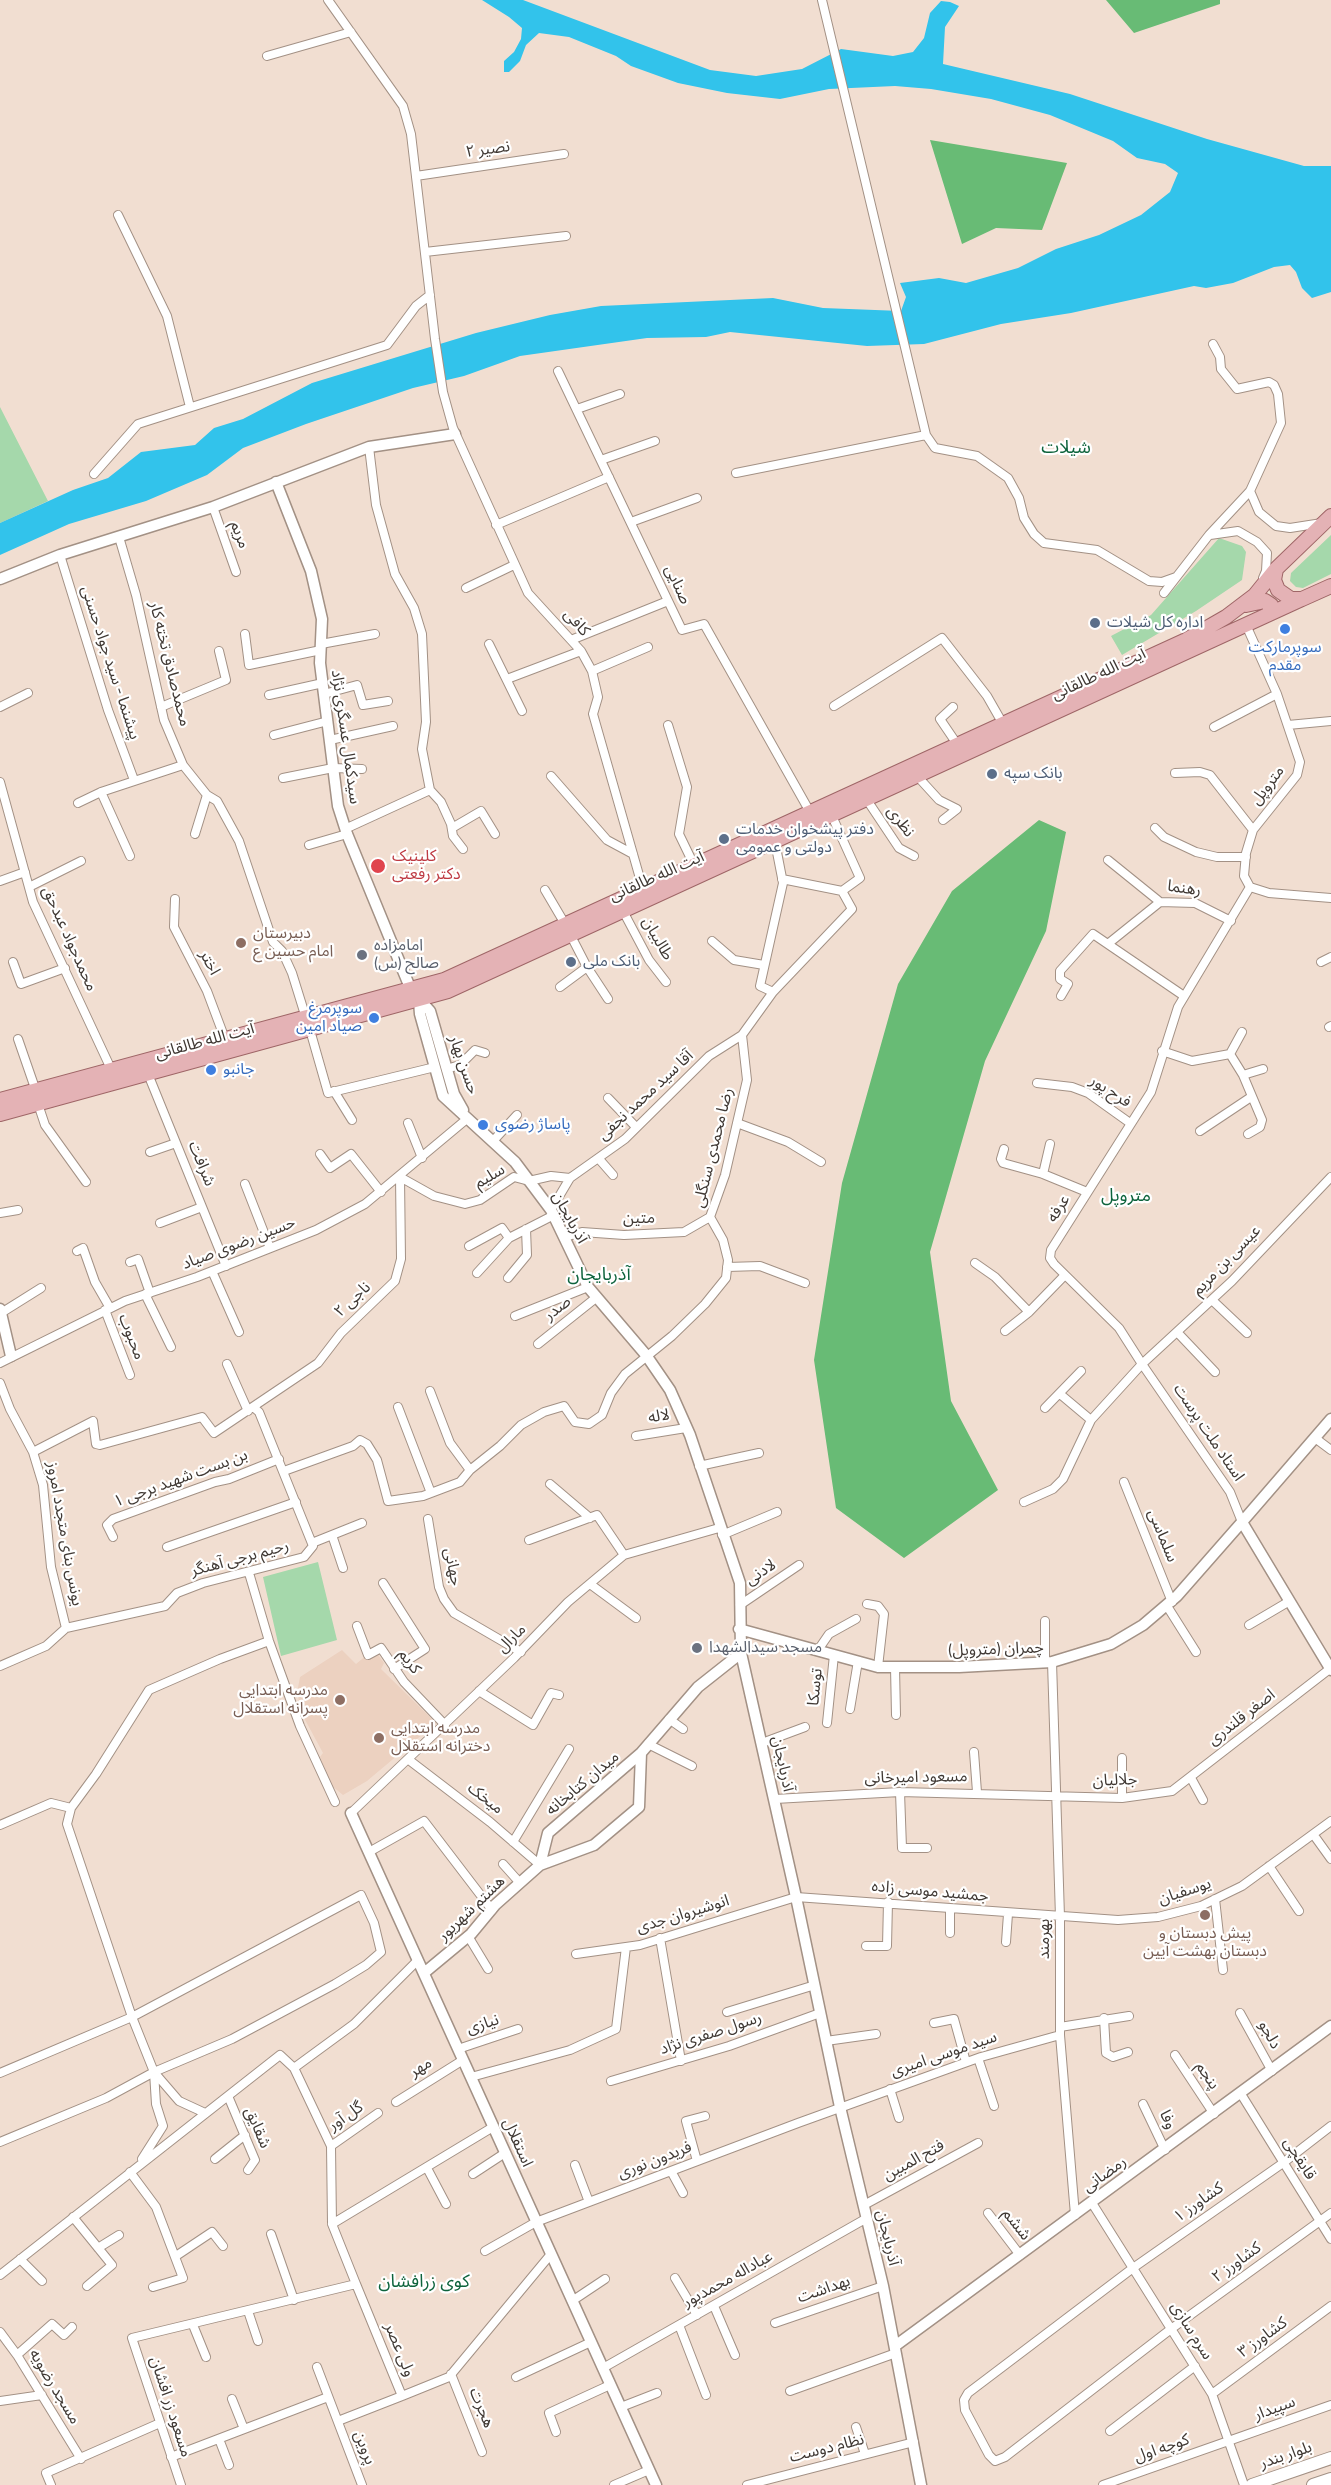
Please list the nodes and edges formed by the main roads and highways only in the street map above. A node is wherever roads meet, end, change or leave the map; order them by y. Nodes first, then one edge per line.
1 (1328, 519) edge
2 (1276, 569) junction
3 (1331, 586) edge
4 (1302, 599) junction
5 (1242, 606) junction
6 (1269, 614) junction
7 (812, 818) junction
8 (568, 930) junction
9 (308, 1024) junction
10 (37, 1097) junction
11 (0, 1100) edge
12 (0, 1114) edge
13 (1331, 2458) edge
14 (1331, 2479) edge
15 (1252, 2485) edge
16 (1312, 2485) edge

1 - 2 main road, آیت الله طالقانی
2 - 4 main road
2 - 5 main road, آیت الله طالقانی
3 - 4 main road, آیت الله طالقانی
4 - 6 main road, آیت الله طالقانی
5 - 6 main road
5 - 7 main road, آیت الله طالقانی
6 - 7 main road, آیت الله طالقانی
7 - 8 main road, آیت الله طالقانی
7 - 8 main road, آیت الله طالقانی
8 - 9 main road, آیت الله طالقانی
9 - 10 main road, آیت الله طالقانی
9 - 10 main road, آیت الله طالقانی
10 - 11 main road, آیت الله طالقانی
10 - 12 main road, آیت الله طالقانی
13 - 15 main road, بلوار بندر
14 - 16 main road

